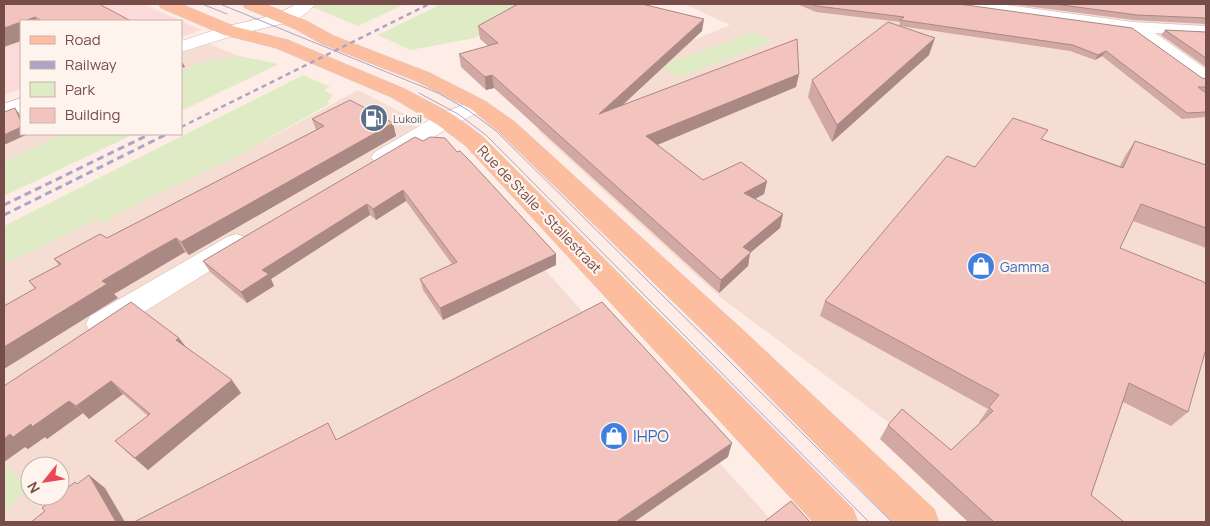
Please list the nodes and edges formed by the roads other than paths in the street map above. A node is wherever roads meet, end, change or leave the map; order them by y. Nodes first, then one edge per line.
1 (167, 4) edge
2 (307, 4) edge
3 (963, 4) edge
4 (1101, 4) edge
5 (264, 15) edge
6 (1134, 27) junction
7 (230, 31) junction
8 (1206, 31) edge
9 (182, 47) edge
10 (1206, 78) edge
11 (20, 104) edge
12 (478, 105) junction
13 (4, 110) edge
14 (446, 120) junction
15 (366, 166) edge
16 (254, 232) edge
17 (80, 338) edge
18 (839, 522) edge
19 (920, 522) edge

1 - 7 main road, Rue de Stalle - Stallestraat
2 - 5 street
3 - 6 street
4 - 6 street
5 - 7 street
5 - 12 main road
6 - 8 street
6 - 10 street
7 - 9 street
7 - 14 main road, Rue de Stalle - Stallestraat
11 - 13 street
12 - 14 street
12 - 19 main road
14 - 15 street
14 - 18 main road, Rue de Stalle - Stallestraat
16 - 17 street

